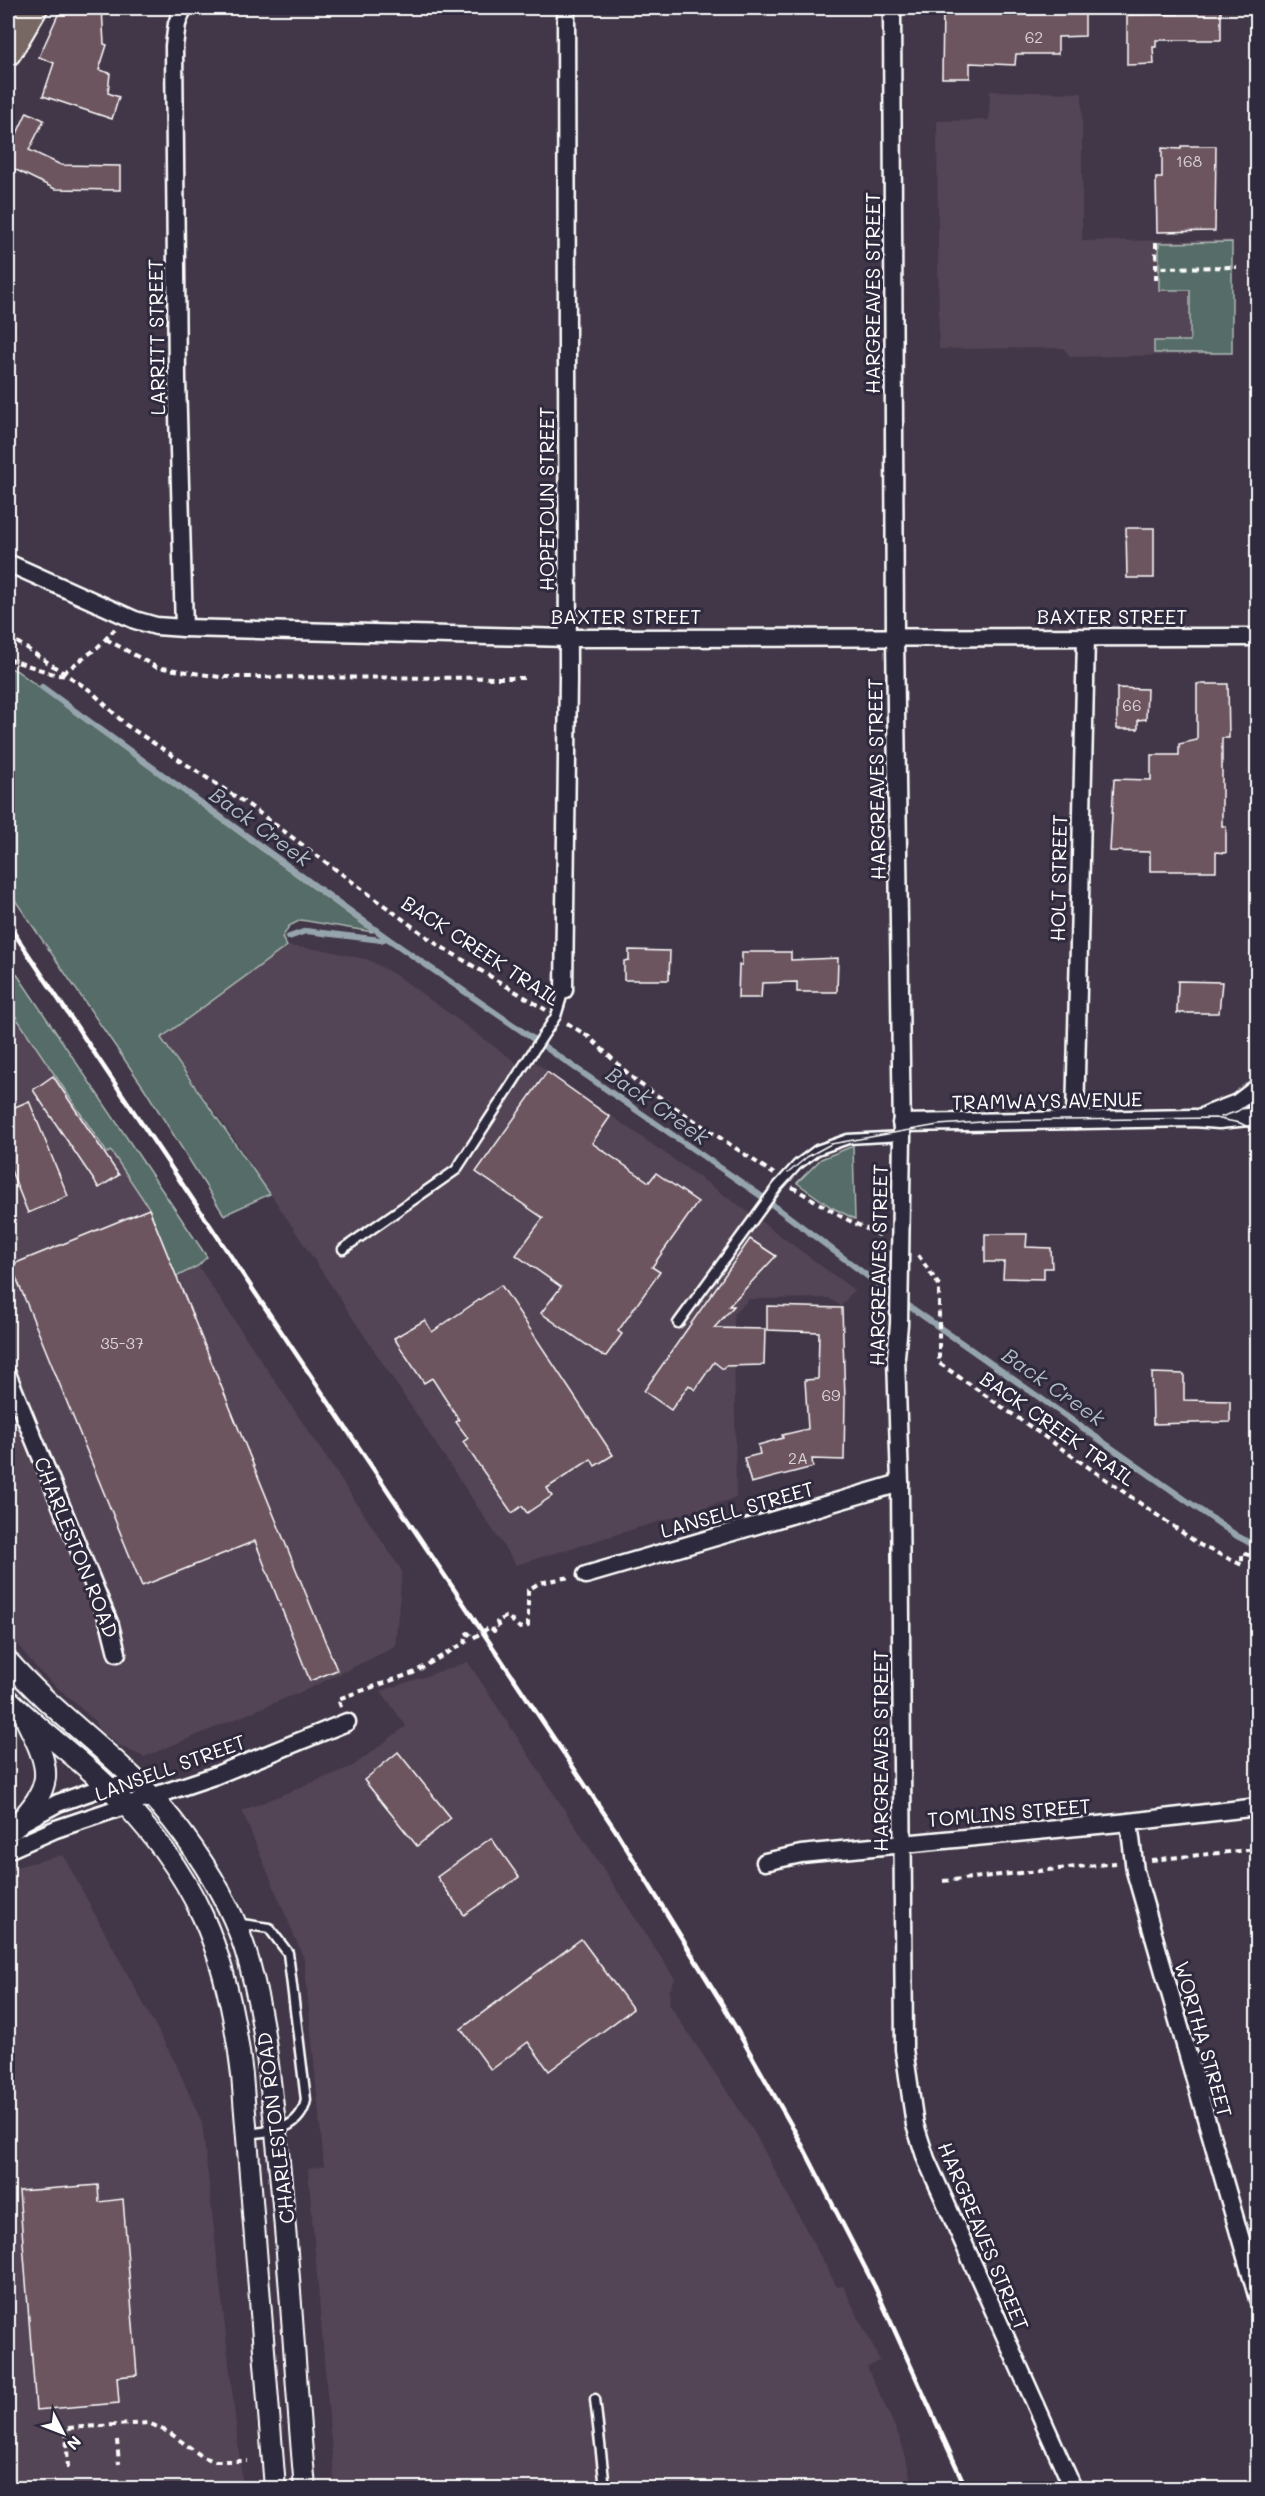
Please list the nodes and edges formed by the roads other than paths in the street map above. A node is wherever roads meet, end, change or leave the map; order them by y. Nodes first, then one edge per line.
1 (34, 8) edge
2 (167, 8) edge
3 (183, 8) edge
4 (566, 8) edge
5 (892, 8) edge
6 (174, 46) junction
7 (8, 52) edge
8 (8, 563) edge
9 (184, 628) junction
10 (895, 637) junction
11 (1257, 637) edge
12 (567, 638) junction
13 (1086, 638) junction
14 (564, 990) joint
15 (1257, 1087) edge
16 (1257, 1116) edge
17 (1194, 1118) junction
18 (1075, 1120) junction
19 (902, 1130) junction
20 (343, 1249) dead end
21 (678, 1323) dead end
22 (8, 1376) edge
23 (900, 1483) junction
24 (586, 1575) road end
25 (117, 1653) dead end
26 (8, 1661) edge
27 (8, 1699) edge
28 (23, 1713) junction
29 (346, 1722) road end
30 (107, 1786) junction
31 (148, 1790) junction
32 (126, 1806) junction
33 (1257, 1807) edge
34 (1129, 1822) junction
35 (11, 1830) edge
36 (902, 1844) junction
37 (8, 1850) edge
38 (765, 1862) dead end
39 (235, 1923) junction
40 (276, 2131) junction
41 (247, 2134) junction
42 (1257, 2300) edge
43 (595, 2399) dead end
44 (301, 2448) junction
45 (272, 2450) junction
46 (275, 2488) edge
47 (305, 2488) edge
48 (605, 2488) edge
49 (1073, 2488) edge

1 - 7 main road
2 - 6 street, LARRITT STREET
3 - 6 street, LARRITT STREET
4 - 12 street, HOPETOUN STREET
5 - 10 street, HARGREAVES STREET
6 - 9 street, LARRITT STREET
8 - 9 street, BAXTER STREET
9 - 12 street, BAXTER STREET
10 - 12 street, BAXTER STREET
10 - 13 street, BAXTER STREET
10 - 19 street, HARGREAVES STREET
11 - 13 street, BAXTER STREET
12 - 14 street, HOPETOUN STREET
13 - 18 street, HOLT STREET
14 - 20 lane
15 - 17 street, TRAMWAYS AVENUE
16 - 17 street, TRAMWAYS AVENUE
17 - 18 street, TRAMWAYS AVENUE
18 - 19 street, TRAMWAYS AVENUE
19 - 21 lane
19 - 23 street, HARGREAVES STREET
22 - 25 street, CHARLESTON ROAD
23 - 24 street, LANSELL STREET
23 - 36 street, HARGREAVES STREET
26 - 31 street, CHARLESTON ROAD
27 - 28 street, CHARLESTON ROAD
28 - 30 street, CHARLESTON ROAD
28 - 35 street
29 - 31 street, LANSELL STREET
30 - 31 street, LANSELL STREET
30 - 32 street, CHARLESTON ROAD
30 - 35 street, LANSELL STREET
31 - 32 street, LANSELL STREET
31 - 39 street, CHARLESTON ROAD
32 - 37 street, LANSELL STREET
32 - 41 street, CHARLESTON ROAD
33 - 34 street, TOMLINS STREET
34 - 36 street, TOMLINS STREET
34 - 42 street, WORTHA STREET
36 - 38 street, TOMLINS STREET
36 - 49 street, HARGREAVES STREET
39 - 40 street, CHARLESTON ROAD
39 - 40 lane
40 - 41 lane
40 - 44 street, CHARLESTON ROAD
41 - 45 street, CHARLESTON ROAD
43 - 48 lane
44 - 45 street
44 - 47 street, CHARLESTON ROAD
45 - 46 street, CHARLESTON ROAD

